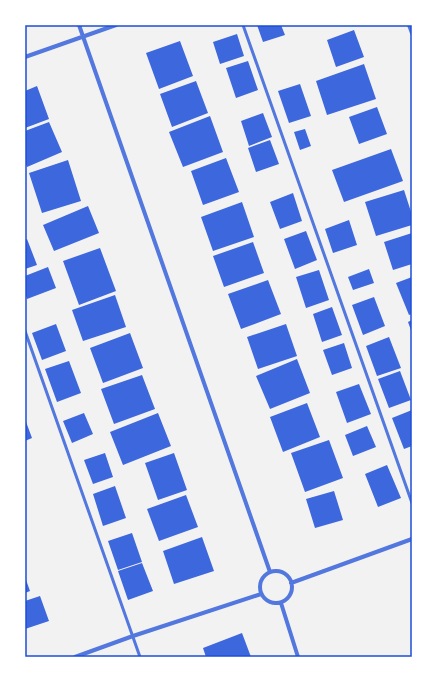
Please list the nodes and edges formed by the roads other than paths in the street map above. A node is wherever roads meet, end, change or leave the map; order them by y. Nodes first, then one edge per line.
1 (79, 25) edge
2 (116, 25) edge
3 (243, 25) edge
4 (409, 25) edge
5 (412, 33) edge
6 (83, 37) junction
7 (25, 57) edge
8 (25, 331) edge
9 (412, 503) edge
10 (412, 539) edge
11 (270, 572) junction
12 (291, 583) junction
13 (261, 594) junction
14 (280, 603) junction
15 (133, 636) junction
16 (76, 657) edge
17 (140, 657) edge
18 (298, 657) edge

1 - 6 street
2 - 6 street
3 - 9 lane
4 - 5 street
6 - 7 street
6 - 11 street
8 - 15 lane
10 - 12 street
11 - 12 street
11 - 13 street
12 - 14 street
13 - 14 street
13 - 15 street
14 - 18 street
15 - 16 street
15 - 17 lane

